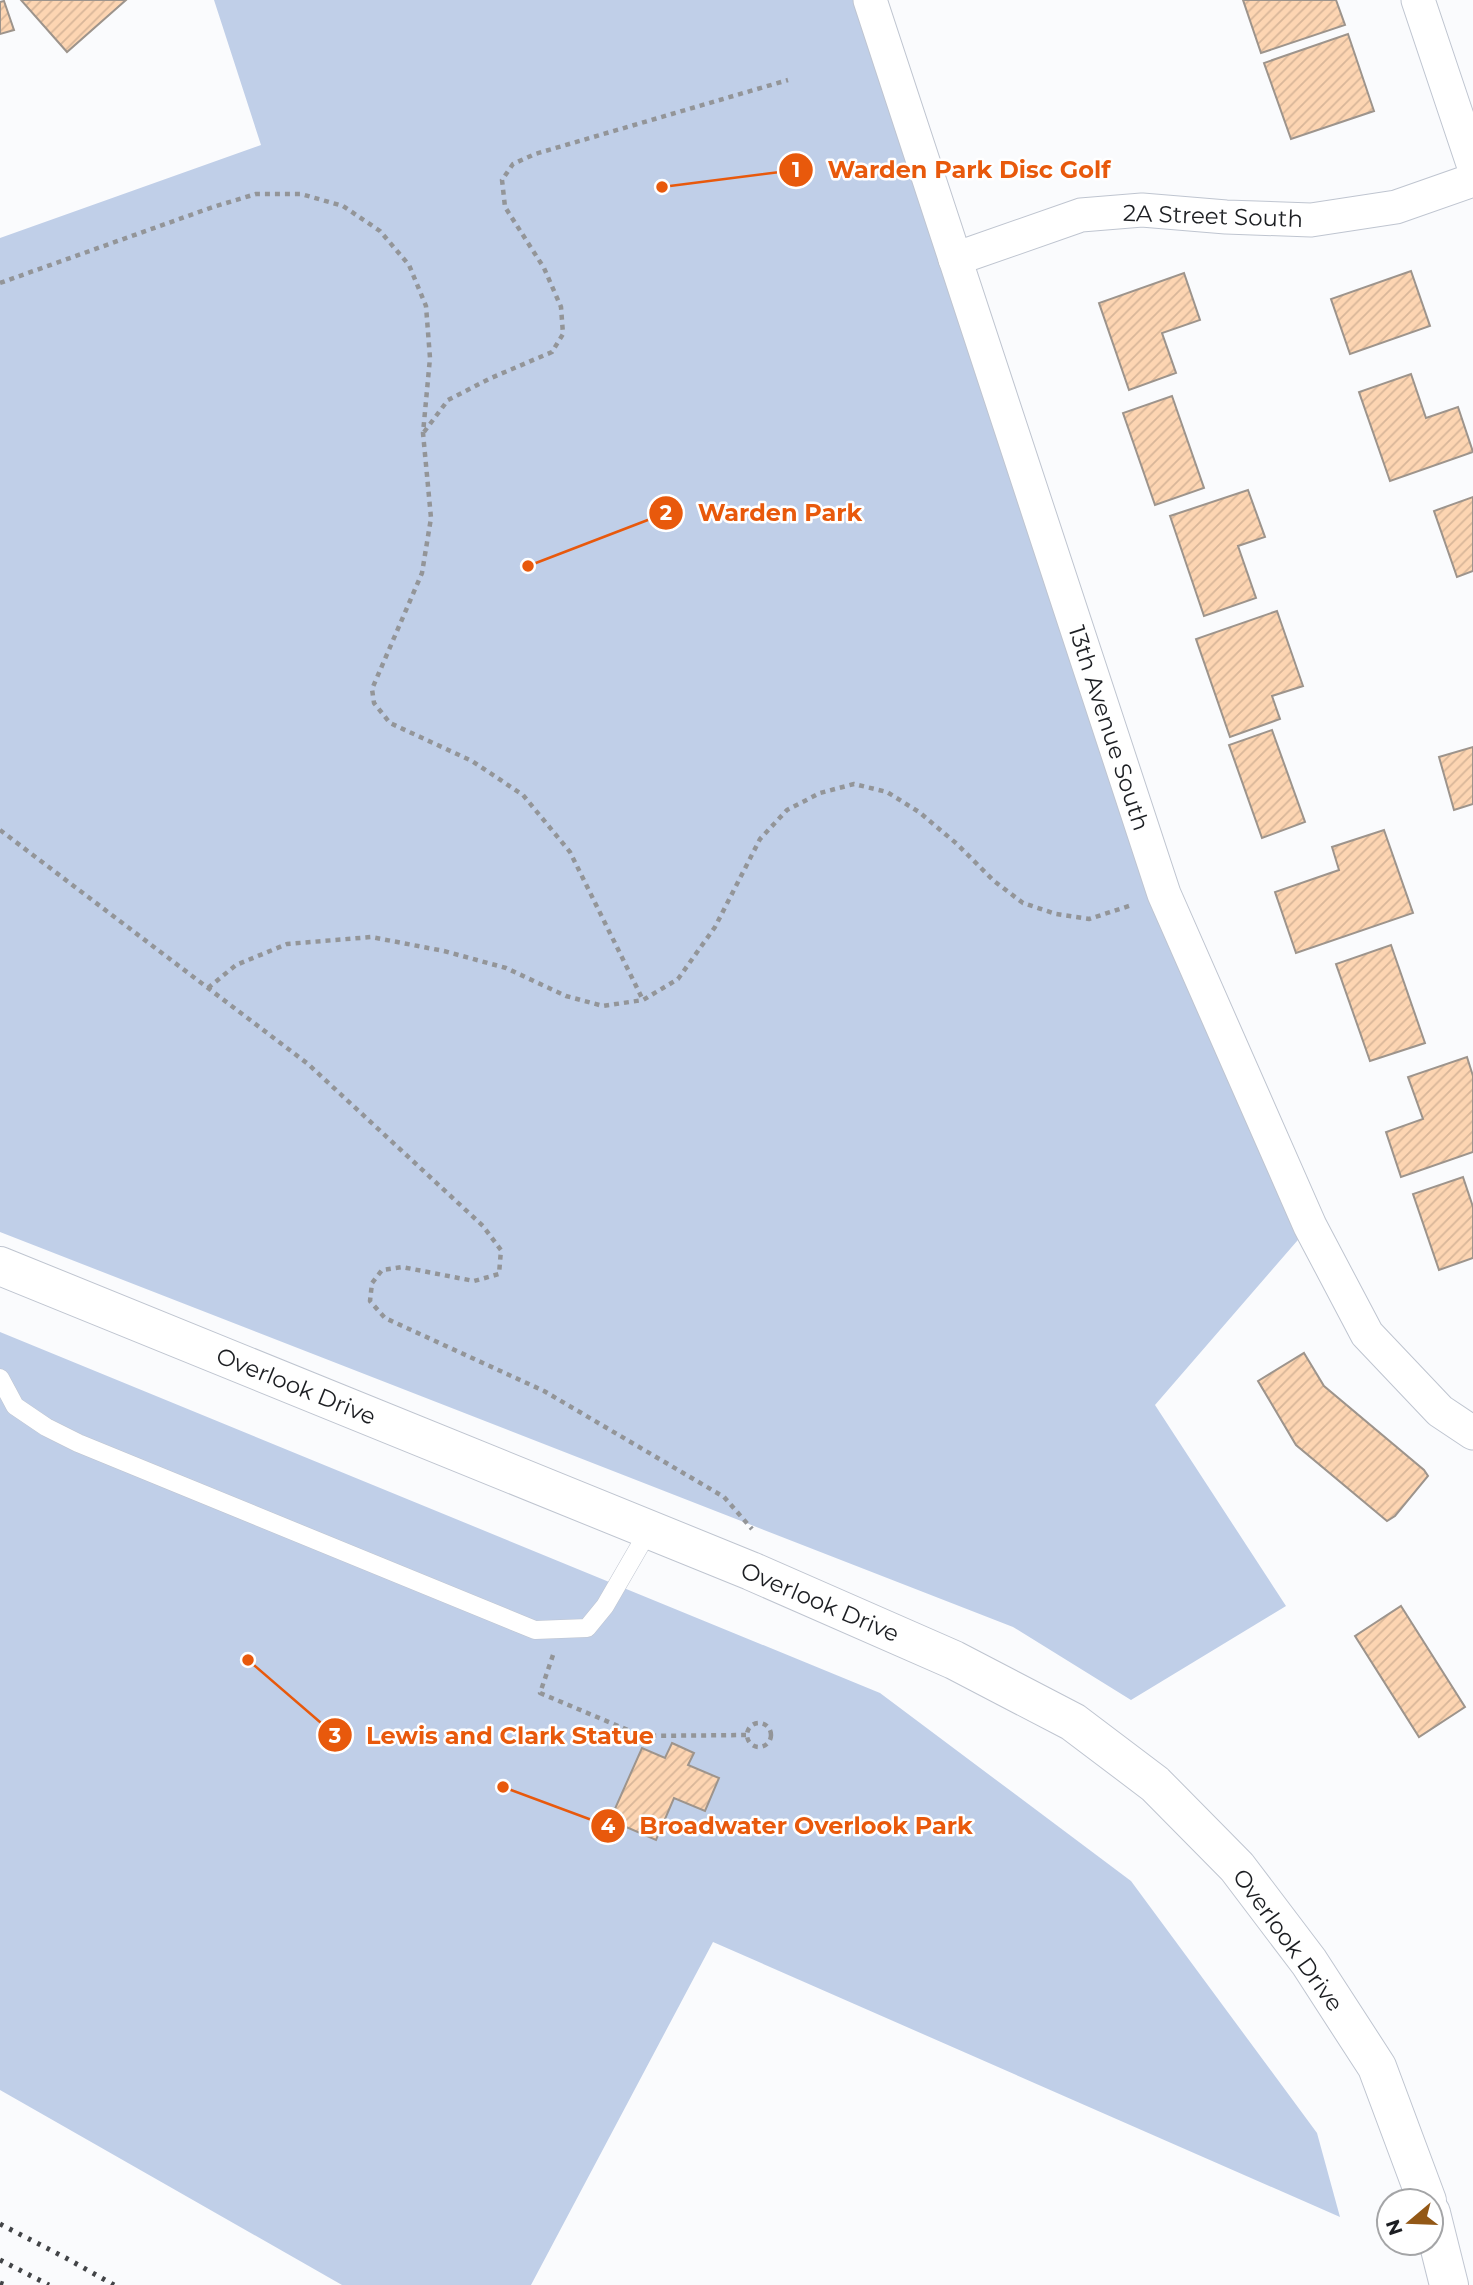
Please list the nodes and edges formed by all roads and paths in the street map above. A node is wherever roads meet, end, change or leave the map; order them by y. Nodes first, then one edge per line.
1 (870, 0) edge
2 (1418, 0) edge
3 (788, 80) dead end
4 (1473, 164) edge
5 (1473, 180) edge
6 (955, 259) junction
7 (0, 283) edge
8 (423, 433) junction
9 (0, 830) edge
10 (1164, 894) junction
11 (208, 988) junction
12 (643, 1000) junction
13 (1, 1274) edge
14 (0, 1378) edge
15 (1473, 1433) edge
16 (649, 1530) junction
17 (761, 1538) dead end
18 (561, 1630) junction
19 (746, 1735) junction
20 (1422, 2187) edge
21 (1442, 2257) edge
22 (1449, 2285) edge

1 - 6 street, 13th Avenue South
2 - 4 street
3 - 8 path
5 - 6 street, 2A Street South
6 - 10 street, 13th Avenue South
7 - 8 path
8 - 12 path
9 - 11 path
10 - 12 path
10 - 15 street, 13th Avenue South
11 - 12 path
11 - 17 path
13 - 16 main road, Overlook Drive
14 - 18 lane
16 - 18 lane
16 - 20 main road, Overlook Drive
18 - 19 path
19 - 19 path
21 - 22 main road

